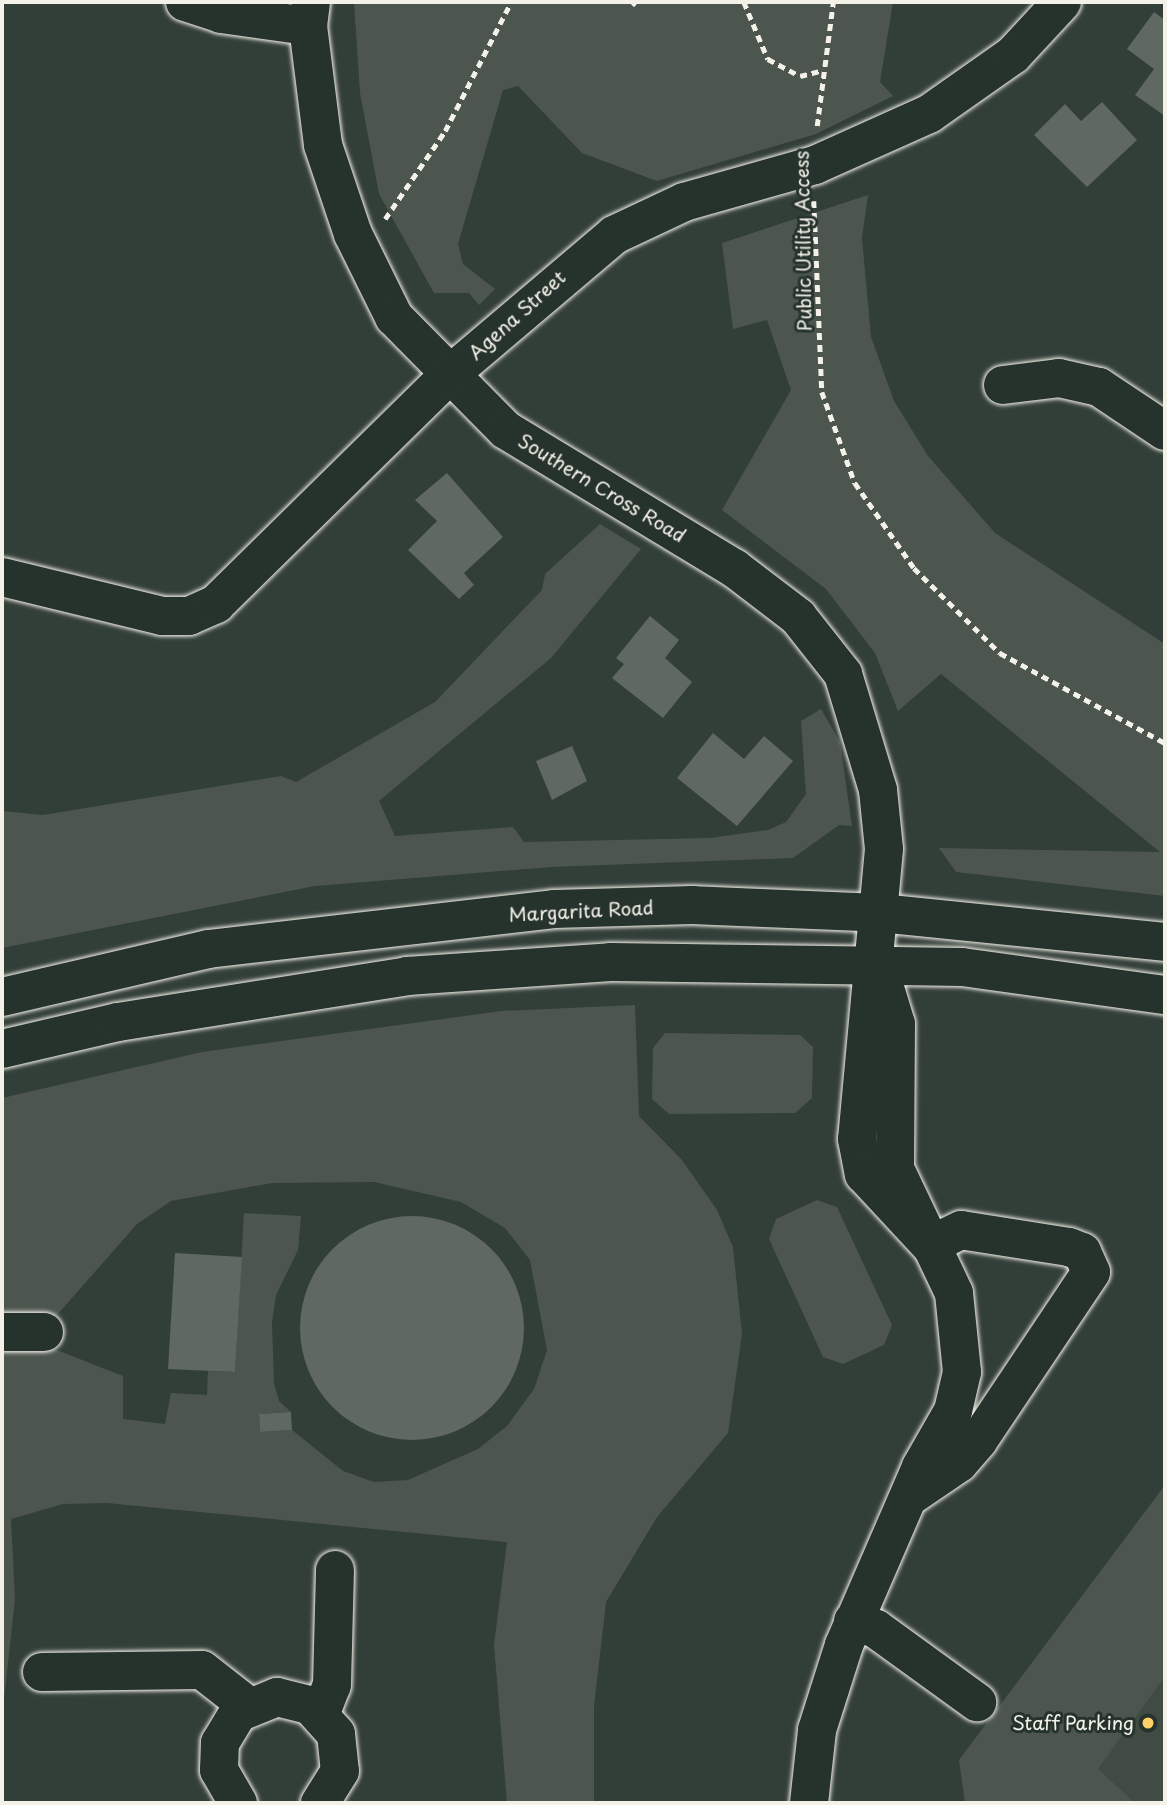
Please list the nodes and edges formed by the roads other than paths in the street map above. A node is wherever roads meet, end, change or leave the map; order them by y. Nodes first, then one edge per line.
1 (185, 2) edge
2 (1062, 2) edge
3 (309, 14) edge
4 (447, 376) junction
5 (1003, 385) dead end
6 (1165, 431) edge
7 (2, 576) edge
8 (880, 913) junction
9 (1165, 942) edge
10 (878, 963) junction
11 (1165, 995) edge
12 (2, 996) edge
13 (2, 1049) edge
14 (930, 1245) junction
15 (2, 1332) edge
16 (44, 1332) dead end
17 (906, 1498) junction
18 (335, 1570) dead end
19 (853, 1621) junction
20 (41, 1672) dead end
21 (976, 1702) dead end
22 (248, 1706) junction
23 (321, 1713) junction
24 (234, 1802) edge
25 (320, 1803) edge
26 (809, 1803) edge

1 - 3 street
2 - 4 street, Agena Street
3 - 4 street, Southern Cross Road
4 - 7 street, Agena Street
4 - 8 street, Southern Cross Road
5 - 6 street
8 - 9 street, Margarita Road
8 - 10 street, Southern Cross Road
8 - 12 street, Margarita Road
10 - 11 street
10 - 13 street
10 - 14 street, Southern Cross Road
14 - 17 street, Southern Cross Road
14 - 17 street
15 - 16 street
17 - 19 street, Southern Cross Road
18 - 23 street
19 - 21 street
19 - 26 street, Southern Cross Road
20 - 22 street
22 - 23 street
22 - 24 street
23 - 25 street

